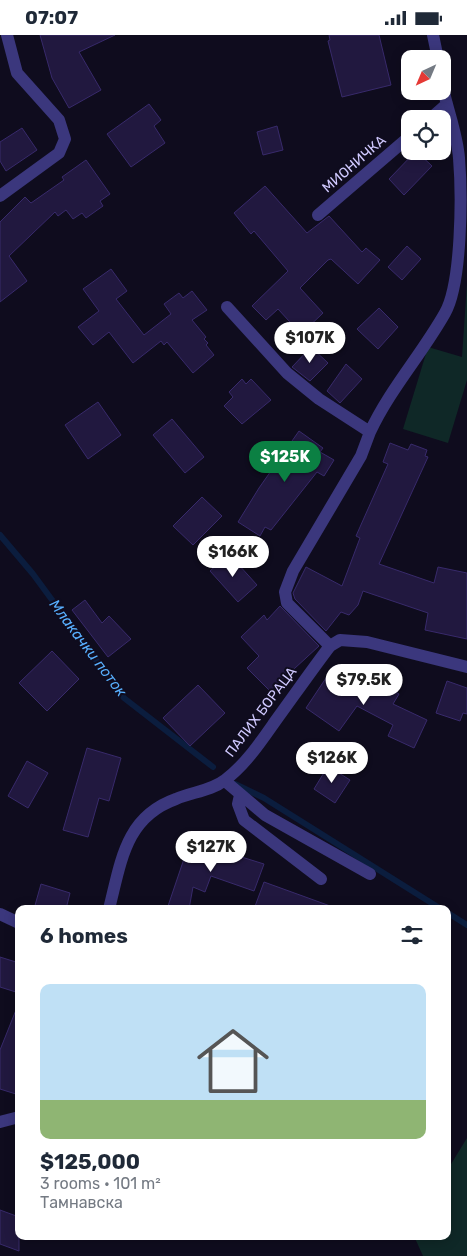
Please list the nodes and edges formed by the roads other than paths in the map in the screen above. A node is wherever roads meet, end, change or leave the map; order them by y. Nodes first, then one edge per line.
1 (433, 35) edge
2 (5, 41) edge
3 (436, 50) edge
4 (445, 100) edge
5 (446, 104) junction
6 (440, 110) edge
7 (401, 144) edge
8 (0, 196) edge
9 (318, 215) dead end
10 (227, 307) dead end
11 (370, 432) junction
12 (330, 646) junction
13 (467, 667) edge
14 (225, 781) junction
15 (240, 795) junction
16 (370, 874) dead end
17 (322, 879) dead end
18 (110, 905) edge
19 (0, 915) edge
20 (15, 921) edge
21 (15, 1118) edge
22 (0, 1122) edge

1 - 3 street
2 - 8 street
4 - 5 street
5 - 6 street
5 - 11 street
7 - 9 street, МИОНИЧКА
10 - 11 street
11 - 12 street
12 - 13 street
12 - 14 street, ПАЛИХ БОРАЦА
14 - 15 street
14 - 18 street, ПАЛИХ БОРАЦА
15 - 16 street
15 - 17 street
19 - 20 street
21 - 22 street

